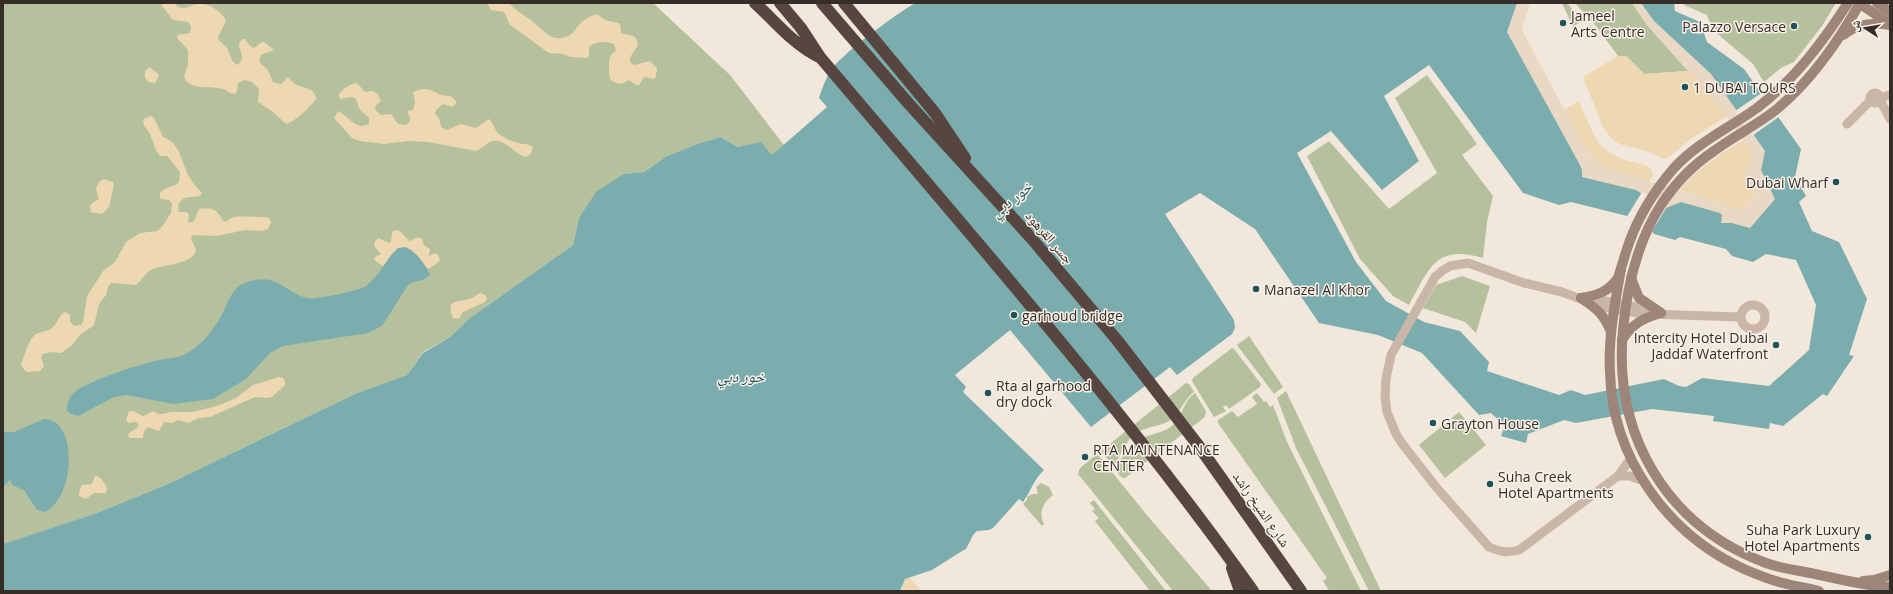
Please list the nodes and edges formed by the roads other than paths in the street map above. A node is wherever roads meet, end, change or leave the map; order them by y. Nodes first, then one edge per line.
1 (755, 3) edge
2 (780, 3) edge
3 (822, 3) edge
4 (844, 3) edge
5 (1848, 3) edge
6 (1860, 3) edge
7 (1877, 3) edge
8 (1886, 3) edge
9 (1890, 11) edge
10 (1890, 24) edge
11 (1838, 39) junction
12 (820, 57) junction
13 (1890, 95) edge
14 (1877, 99) junction
15 (1890, 119) edge
16 (1848, 124) dead end
17 (973, 174) junction
18 (1621, 269) junction
19 (1631, 276) junction
20 (1581, 298) junction
21 (1620, 307) junction
22 (1661, 313) junction
23 (1740, 317) dead end
24 (1612, 334) junction
25 (1622, 340) junction
26 (1198, 445) joint
27 (1631, 458) junction
28 (1618, 476) junction
29 (1641, 480) junction
30 (1230, 559) junction
31 (1890, 575) edge
32 (1849, 581) junction
33 (1787, 584) junction
34 (1890, 587) edge
35 (1240, 591) edge
36 (1253, 591) edge
37 (1301, 591) edge
38 (1802, 591) edge
39 (1819, 591) edge

1 - 12 highway
2 - 12 highway
3 - 17 highway, جسر القرهود
4 - 17 highway
5 - 18 street
6 - 10 street
6 - 11 street
7 - 9 street
8 - 9 street
10 - 11 street
11 - 19 street
12 - 30 highway
13 - 14 street
14 - 15 street
14 - 16 street
17 - 26 highway, جسر القرهود
18 - 20 street
18 - 21 street
19 - 21 street
19 - 22 street
20 - 21 street
20 - 24 street
20 - 28 street
21 - 22 street
21 - 24 street
21 - 25 street
22 - 23 street
22 - 25 street
24 - 27 street
25 - 32 street
26 - 37 highway, شارع الشيخ راشد
27 - 28 street
27 - 29 street
28 - 29 street
29 - 33 street
30 - 35 highway
30 - 36 highway
31 - 32 street
32 - 34 street
33 - 38 street
33 - 39 street

